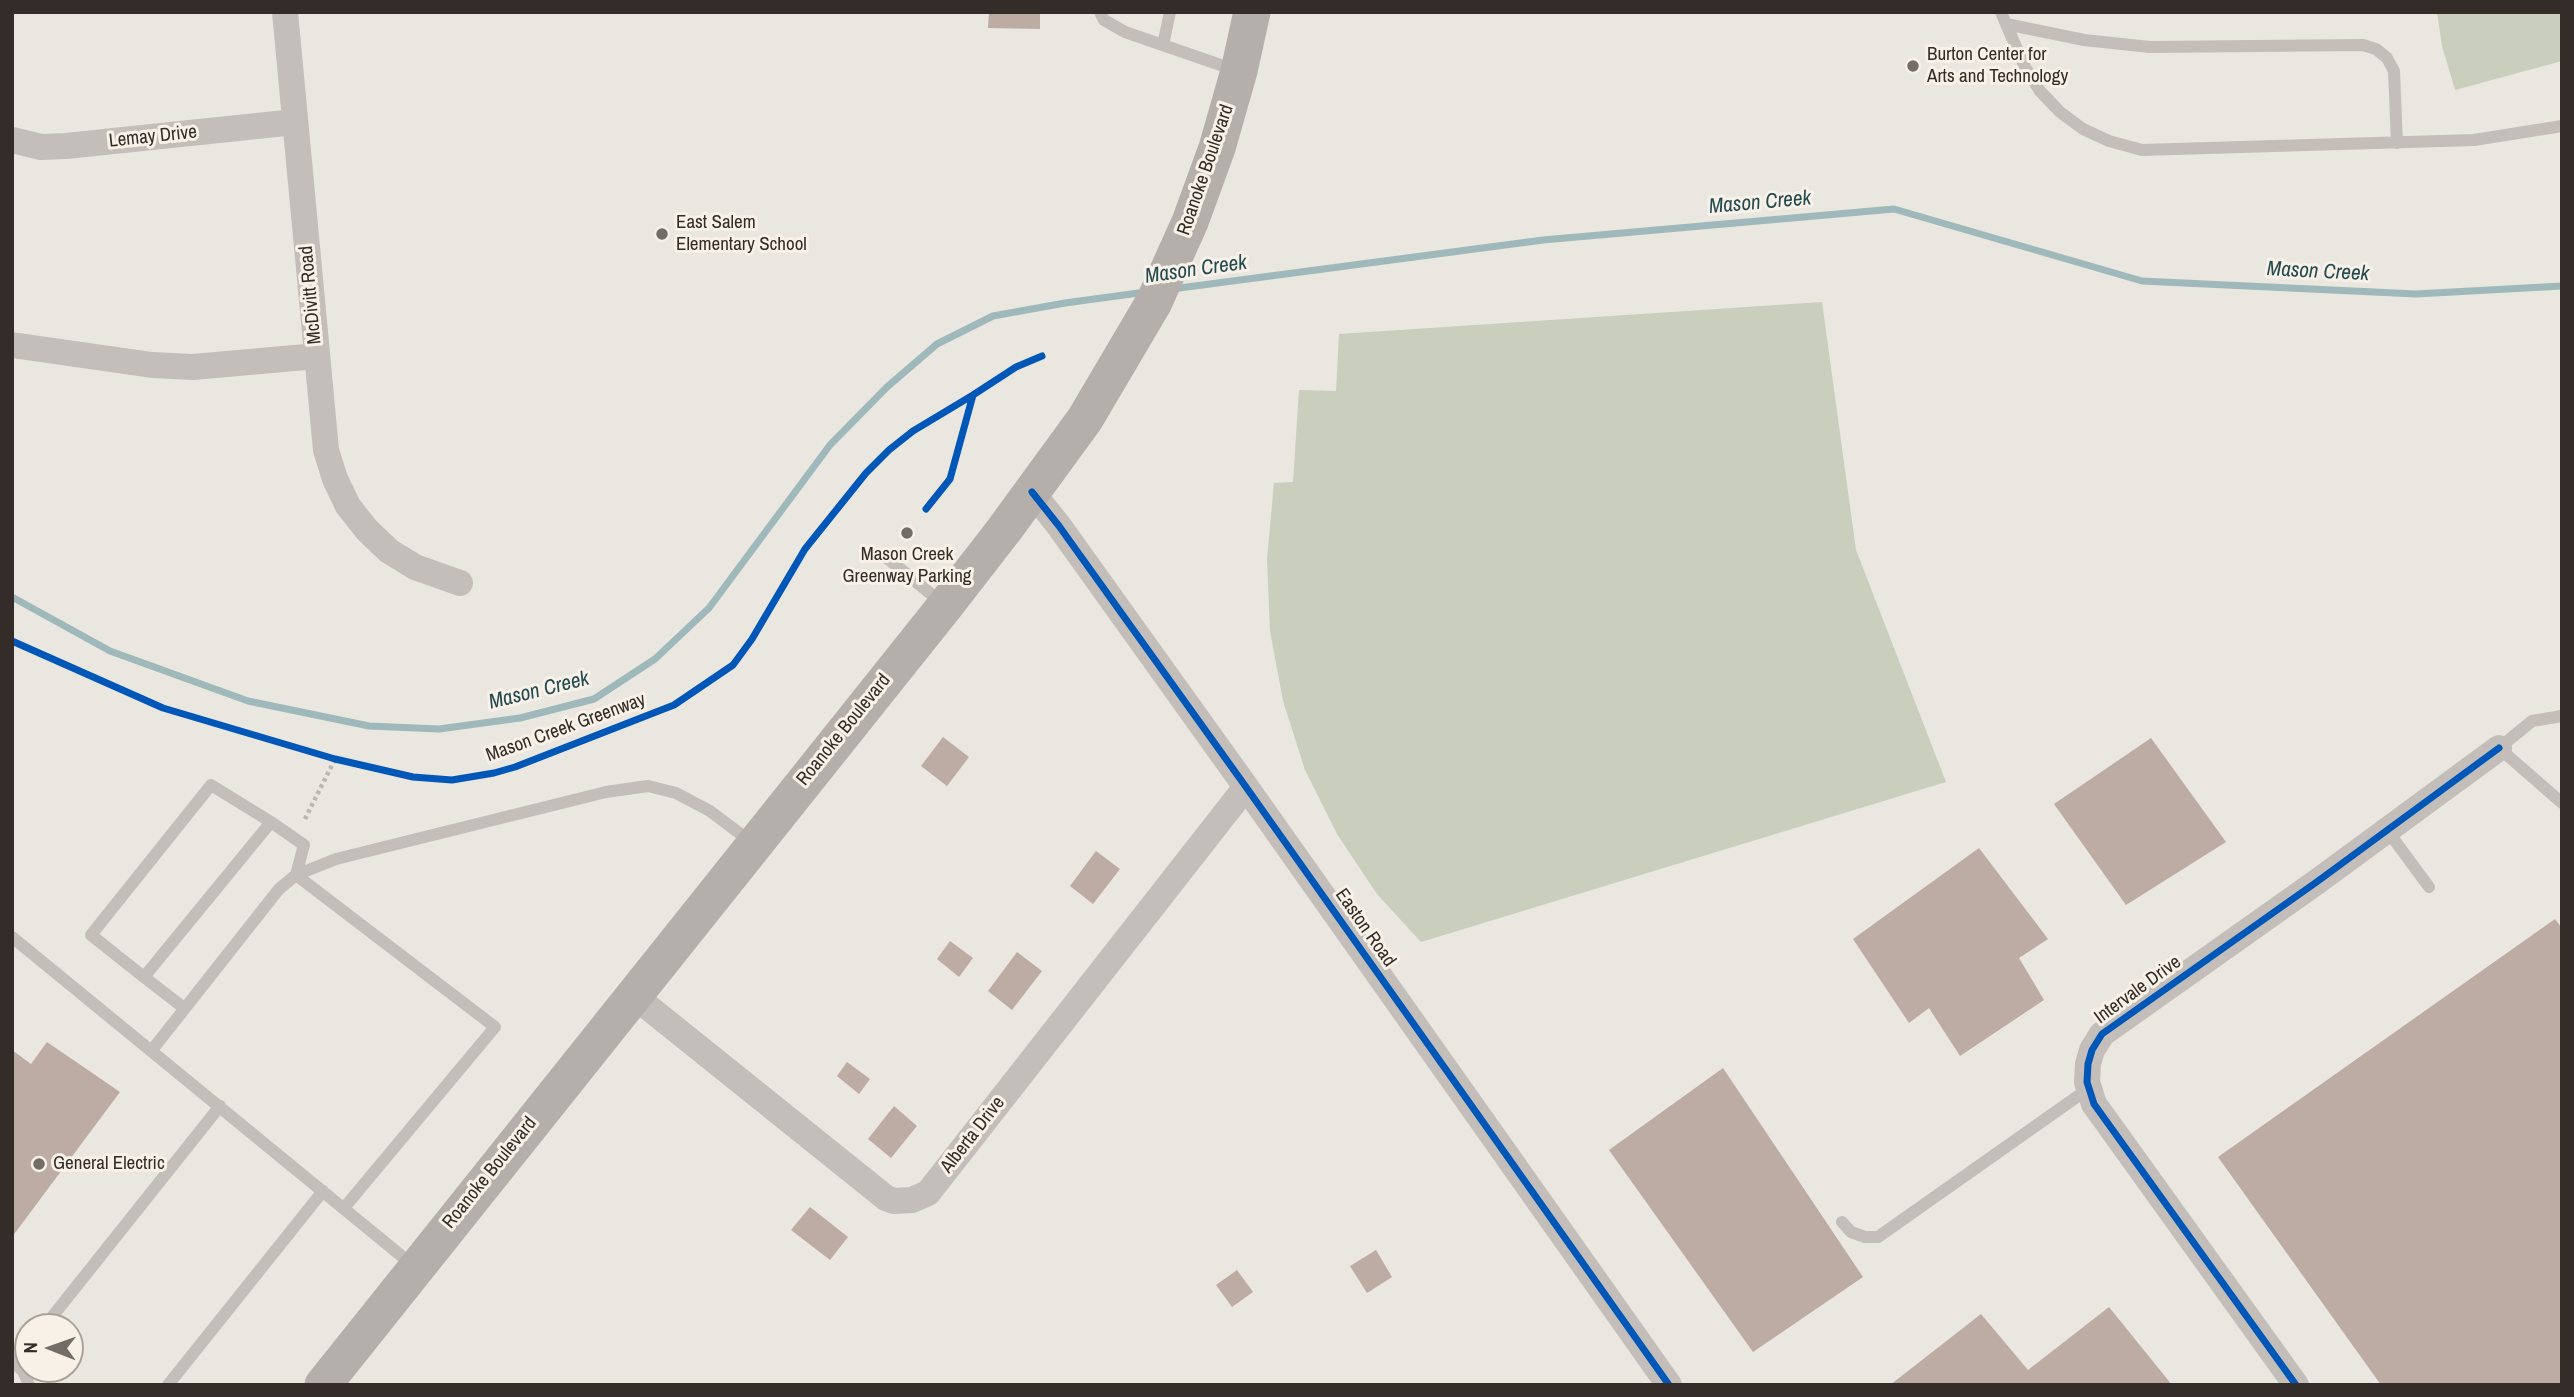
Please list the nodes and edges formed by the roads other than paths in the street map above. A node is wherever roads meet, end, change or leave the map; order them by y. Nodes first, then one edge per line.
1 (285, 12) edge
2 (1100, 12) edge
3 (1170, 12) edge
4 (1252, 12) edge
5 (2004, 18) edge
6 (1163, 46) junction
7 (1239, 71) junction
8 (295, 122) junction
9 (2562, 126) edge
10 (12, 140) edge
11 (2397, 143) junction
12 (12, 345) edge
13 (317, 356) junction
14 (1032, 492) junction
15 (887, 558) dead end
16 (460, 583) dead end
17 (945, 606) junction
18 (2562, 716) edge
19 (2499, 748) junction
20 (1246, 787) junction
21 (2562, 803) edge
22 (271, 822) junction
23 (2387, 830) junction
24 (753, 844) junction
25 (296, 875) junction
26 (2429, 887) dead end
27 (12, 937) edge
28 (144, 977) junction
29 (634, 995) junction
30 (184, 1008) junction
31 (152, 1050) junction
32 (2088, 1089) junction
33 (220, 1106) junction
34 (323, 1191) junction
35 (344, 1209) junction
36 (1842, 1222) dead end
37 (415, 1267) junction
38 (55, 1313) edge
39 (168, 1385) edge
40 (323, 1385) edge
41 (1669, 1385) edge
42 (2296, 1385) edge

1 - 8 street, McDivitt Road
2 - 6 lane
3 - 6 lane
4 - 7 main road, Roanoke Boulevard
5 - 11 lane
5 - 11 lane
6 - 7 lane
7 - 14 main road, Roanoke Boulevard
8 - 10 street, Lemay Drive
8 - 13 street, McDivitt Road
9 - 11 lane
12 - 13 street, McDivitt Road
13 - 16 street
14 - 17 main road, Roanoke Boulevard
14 - 20 street, Easton Road
15 - 17 lane
17 - 24 main road, Roanoke Boulevard
18 - 19 lane
19 - 21 lane
19 - 23 street, Intervale Drive
20 - 29 street, Alberta Drive
20 - 41 street, Easton Road
22 - 25 lane
22 - 28 lane
22 - 28 lane
23 - 26 lane
23 - 32 street, Intervale Drive
24 - 25 lane
24 - 29 main road, Roanoke Boulevard
25 - 30 lane
25 - 35 lane
27 - 31 lane
28 - 30 lane
29 - 37 main road, Roanoke Boulevard
30 - 31 lane
31 - 33 lane
32 - 36 lane
32 - 42 street
33 - 34 lane
33 - 38 lane
34 - 35 lane
34 - 39 lane
35 - 37 lane
37 - 40 main road, Roanoke Boulevard

